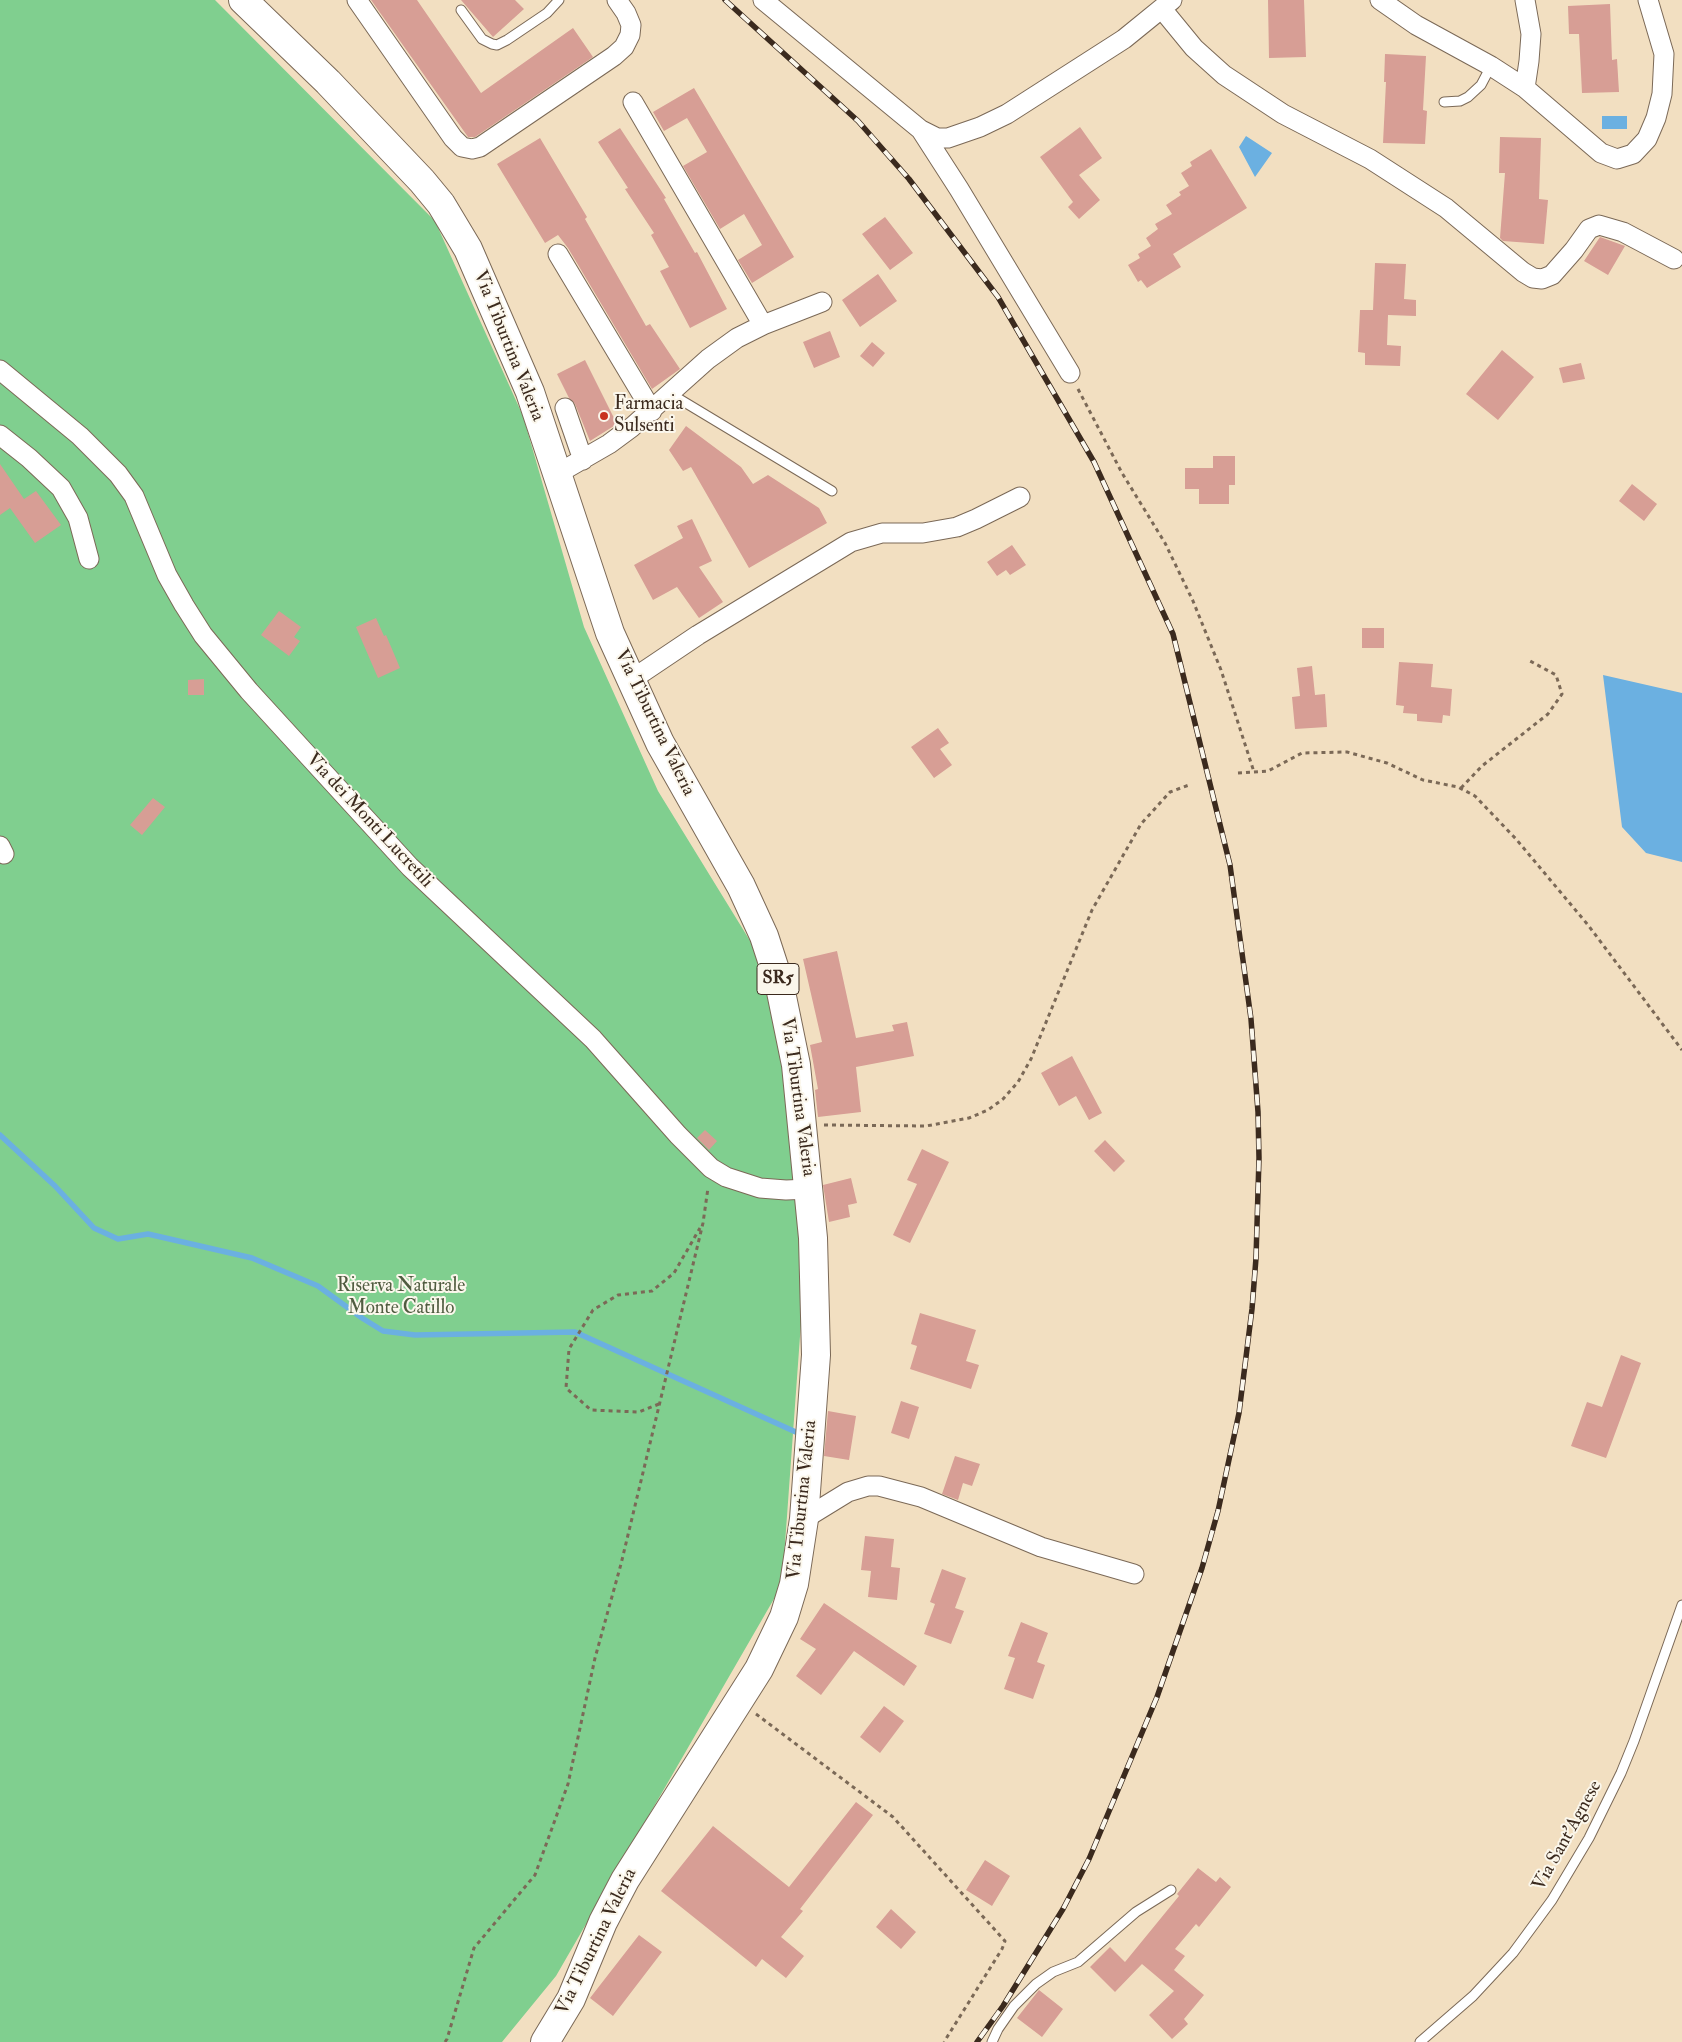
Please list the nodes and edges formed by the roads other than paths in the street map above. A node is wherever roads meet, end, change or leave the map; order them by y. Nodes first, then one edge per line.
1 (243, 0) edge
2 (357, 0) edge
3 (559, 0) edge
4 (617, 0) edge
5 (763, 0) edge
6 (1380, 0) edge
7 (1525, 0) edge
8 (1648, 0) edge
9 (1167, 4) edge
10 (462, 10) dead end
11 (1491, 66) junction
12 (1525, 88) junction
13 (633, 102) dead end
14 (1444, 102) dead end
15 (921, 130) junction
16 (558, 254) dead end
17 (1678, 261) edge
18 (822, 302) dead end
19 (764, 325) junction
20 (0, 370) edge
21 (1070, 373) road end
22 (671, 394) junction
23 (565, 408) dead end
24 (652, 410) junction
25 (0, 435) edge
26 (583, 460) junction
27 (557, 474) junction
28 (832, 491) dead end
29 (1020, 497) dead end
30 (88, 559) dead end
31 (631, 680) junction
32 (809, 1189) junction
33 (804, 1519) junction
34 (1134, 1574) dead end
35 (1682, 1605) edge
36 (1171, 1890) dead end
37 (545, 2042) edge
38 (992, 2042) edge
39 (1420, 2042) edge

1 - 27 main road, Via Tiburtina Valeria / SR5
2 - 4 street
3 - 10 lane
5 - 15 street
6 - 11 street
7 - 12 street
8 - 12 street
9 - 15 street
9 - 17 street
11 - 12 street
11 - 14 lane
13 - 19 street
15 - 21 street
16 - 24 street
18 - 19 street
19 - 22 street
20 - 32 street, Via dei Monti Lucretili
22 - 24 street
22 - 28 lane
23 - 26 street
24 - 26 street
25 - 30 street
26 - 27 street
27 - 31 main road, Via Tiburtina Valeria / SR5
29 - 31 street
31 - 32 main road, Via Tiburtina Valeria / SR5
32 - 33 main road, Via Tiburtina Valeria / SR5
33 - 34 street
33 - 37 main road, Via Tiburtina Valeria / SR5
35 - 39 lane, Via Sant'Agnese
36 - 38 lane

